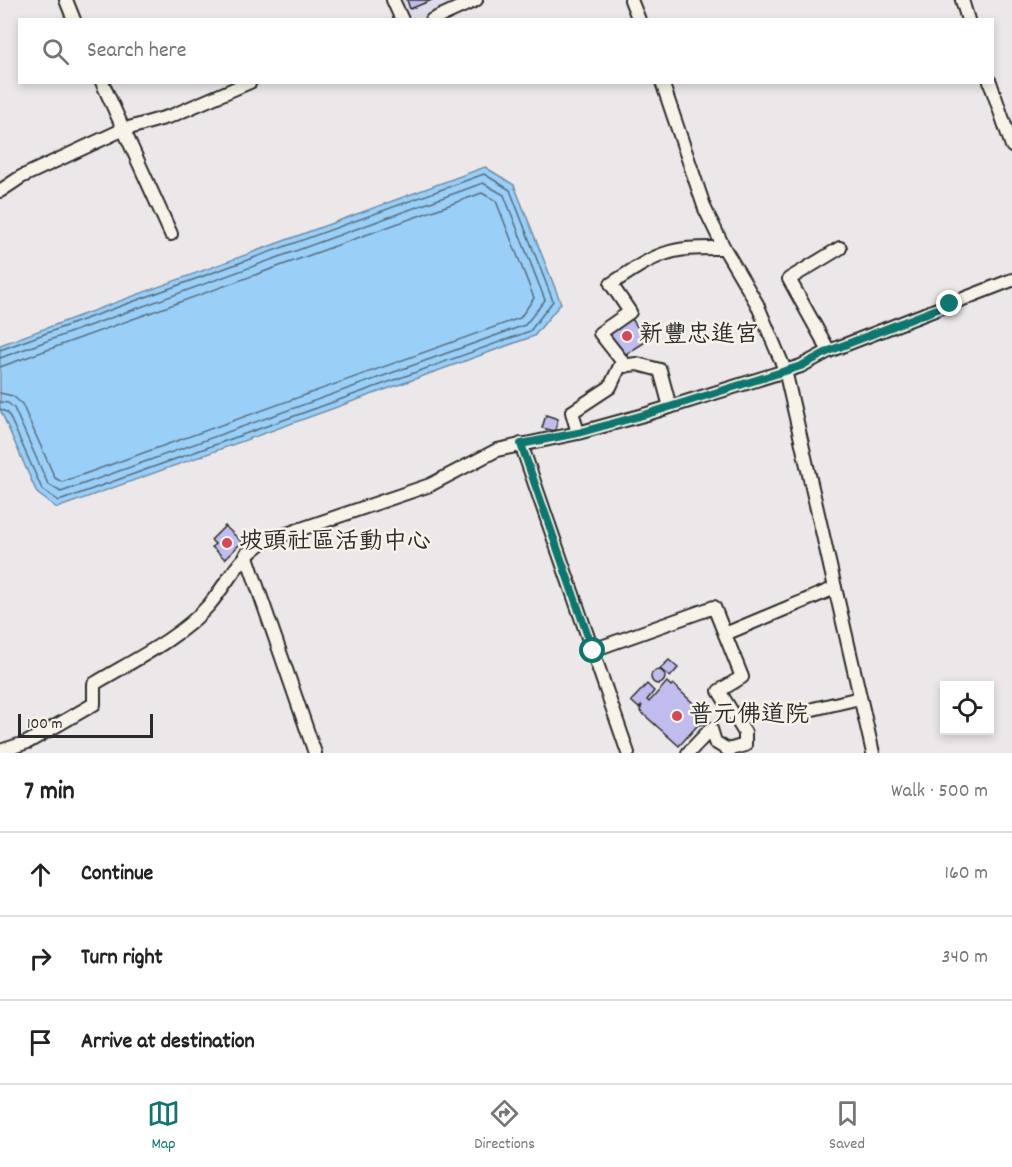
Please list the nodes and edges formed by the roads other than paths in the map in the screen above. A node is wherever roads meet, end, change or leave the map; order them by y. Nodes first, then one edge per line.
1 (66, 0) edge
2 (393, 0) edge
3 (476, 0) edge
4 (632, 0) edge
5 (962, 0) edge
6 (73, 18) edge
7 (401, 18) edge
8 (436, 18) edge
9 (638, 18) edge
10 (967, 18) edge
11 (103, 84) edge
12 (245, 84) edge
13 (663, 84) edge
14 (991, 84) edge
15 (122, 130) junction
16 (1012, 146) edge
17 (0, 191) edge
18 (171, 234) dead end
19 (724, 248) junction
20 (840, 248) dead end
21 (1012, 280) edge
22 (829, 351) junction
23 (626, 366) junction
24 (785, 370) junction
25 (670, 407) junction
26 (578, 433) junction
27 (521, 444) junction
28 (246, 555) junction
29 (835, 588) junction
30 (724, 634) junction
31 (593, 651) junction
32 (860, 698) junction
33 (813, 709) dead end
34 (30, 748) edge
35 (0, 750) edge
36 (315, 753) edge
37 (628, 753) edge
38 (688, 753) edge
39 (873, 753) edge

1 - 6 street
2 - 7 street
3 - 8 street
4 - 9 street
5 - 10 street
11 - 15 street
12 - 15 street
13 - 19 street
14 - 16 street
15 - 17 street
15 - 18 street
19 - 23 street
19 - 24 street
20 - 22 street
21 - 22 street
22 - 24 street
23 - 25 street
23 - 26 street
24 - 25 street
24 - 29 street
25 - 26 street
26 - 27 street
27 - 28 street
27 - 31 street
28 - 34 street
28 - 36 street
29 - 30 street
29 - 32 street
30 - 31 street
30 - 38 street
31 - 37 street
32 - 33 street
32 - 39 street
34 - 35 street

